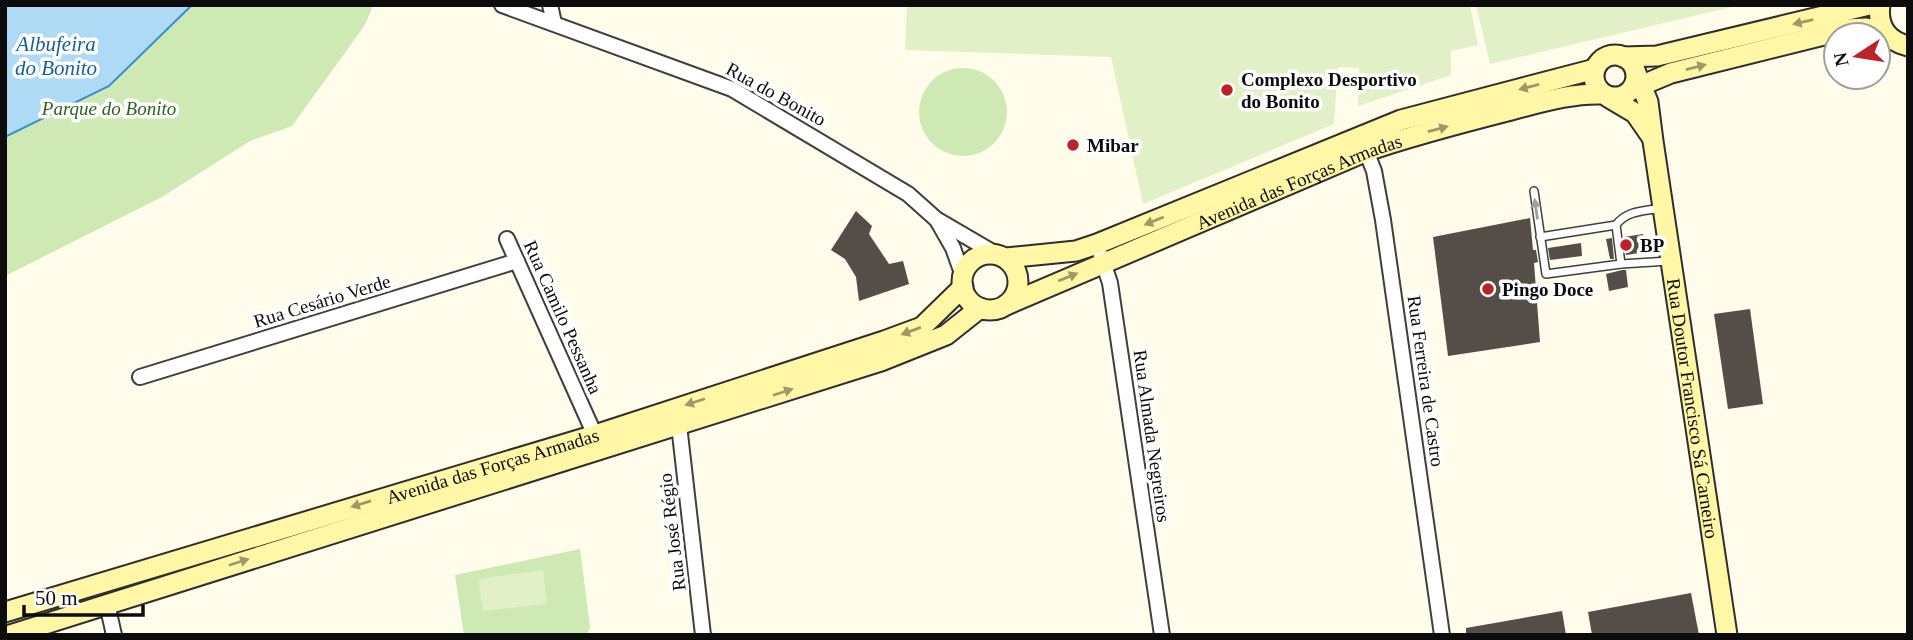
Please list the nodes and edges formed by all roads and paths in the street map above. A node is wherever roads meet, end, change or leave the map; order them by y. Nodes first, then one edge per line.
1 (502, 5) edge
2 (550, 5) edge
3 (1869, 5) edge
4 (554, 23) junction
5 (1822, 35) edge
6 (1623, 57) junction
7 (1595, 69) junction
8 (1637, 82) junction
9 (1605, 95) junction
10 (1653, 141) junction
11 (1364, 143) junction
12 (1534, 191) dead end
13 (1663, 208) junction
14 (936, 219) junction
15 (1616, 225) junction
16 (1540, 237) junction
17 (507, 239) dead end
18 (1101, 253) junction
19 (1001, 256) junction
20 (517, 261) junction
21 (1670, 261) junction
22 (1621, 264) junction
23 (963, 282) junction
24 (1006, 305) junction
25 (980, 308) junction
26 (139, 377) dead end
27 (679, 425) junction
28 (598, 442) junction
29 (107, 604) junction
30 (5, 612) edge
31 (10, 635) edge
32 (114, 635) edge
33 (703, 635) edge
34 (1163, 635) edge
35 (1442, 635) edge
36 (1727, 635) edge

1 - 4 street, Rua do Bonito
2 - 4 street
3 -> 6 street, Avenida das Forças Armadas
4 - 14 street, Rua do Bonito
8 -> 5 street, Avenida das Forças Armadas
6 - 7 street, Avenida das Forças Armadas
6 - 8 street
7 - 9 street
7 -> 11 street, Avenida das Forças Armadas
8 - 9 street, Avenida das Forças Armadas
8 - 10 street, Rua Doutor Francisco Sá Carneiro
9 - 10 street
11 -> 9 street, Avenida das Forças Armadas
10 - 13 street, Rua Doutor Francisco Sá Carneiro
11 - 18 street, Avenida das Forças Armadas
11 - 35 street, Rua Ferreira de Castro
16 -> 12 lane
13 - 15 lane
13 - 21 street, Rua Doutor Francisco Sá Carneiro
14 - 19 street, Rua do Bonito
14 - 23 street, Rua do Bonito
15 - 16 lane
15 - 22 lane
16 - 22 lane
17 - 20 street, Rua Camilo Pessanha
18 - 19 street, Avenida das Forças Armadas
24 -> 18 street, Avenida das Forças Armadas
18 - 34 street, Rua Almada Negreiros
19 - 23 street
19 - 24 street
20 - 26 street, Rua Cesário Verde
20 - 28 street, Rua Camilo Pessanha
21 - 22 lane
21 - 36 street, Rua Doutor Francisco Sá Carneiro
23 - 25 street
23 -> 28 street, Avenida das Forças Armadas
24 - 25 street
27 -> 25 street, Avenida das Forças Armadas
27 - 28 street, Avenida das Forças Armadas
27 - 33 street, Rua José Régio
29 -> 28 street, Avenida das Forças Armadas
28 -> 30 street, Avenida das Forças Armadas
29 - 31 street, Avenida das Forças Armadas
29 - 32 street

